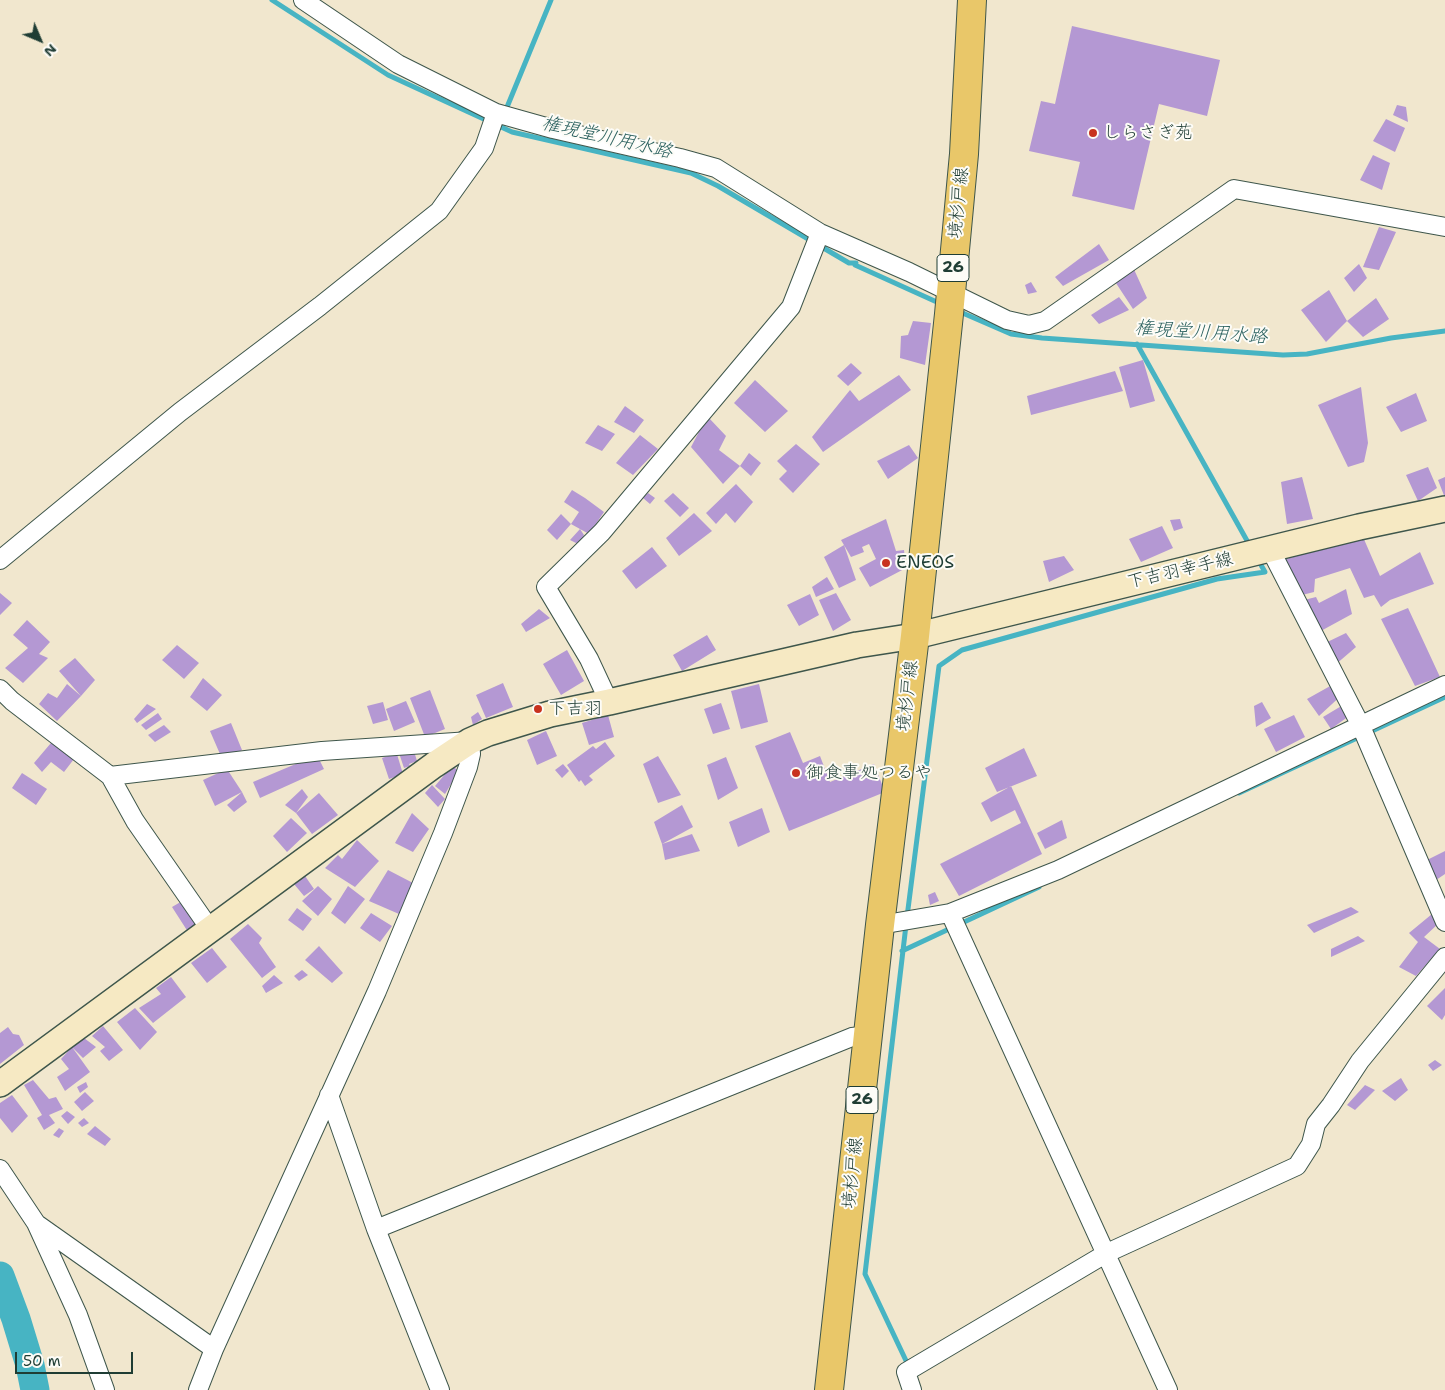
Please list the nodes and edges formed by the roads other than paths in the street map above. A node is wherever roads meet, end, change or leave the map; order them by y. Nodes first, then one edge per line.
1 (303, 0) edge
2 (972, 0) edge
3 (496, 113) junction
4 (1445, 227) edge
5 (820, 233) junction
6 (950, 293) junction
7 (1445, 509) edge
8 (1270, 550) junction
9 (0, 560) edge
10 (915, 636) junction
11 (1445, 685) edge
12 (0, 689) edge
13 (609, 702) junction
14 (1360, 724) junction
15 (470, 741) junction
16 (110, 776) junction
17 (950, 913) junction
18 (1445, 922) edge
19 (880, 925) junction
20 (210, 929) junction
21 (1445, 957) edge
22 (869, 1035) junction
23 (0, 1084) edge
24 (329, 1095) junction
25 (0, 1169) edge
26 (36, 1223) junction
27 (376, 1228) junction
28 (1107, 1253) junction
29 (214, 1349) junction
30 (105, 1390) edge
31 (198, 1390) edge
32 (440, 1390) edge
33 (829, 1390) edge
34 (912, 1390) edge
35 (1168, 1390) edge

1 - 3 street
2 - 6 main road, 境杉戸線 / 26
3 - 5 street
3 - 9 street
4 - 6 street
5 - 6 street
5 - 13 street
6 - 10 main road, 境杉戸線 / 26
7 - 8 street, 下吉羽幸手線
8 - 10 street, 下吉羽幸手線
8 - 14 street
10 - 13 street, 下吉羽幸手線
10 - 19 main road, 境杉戸線 / 26
11 - 14 street
12 - 16 street
13 - 15 street, 下吉羽幸手線
14 - 17 street
14 - 18 street
15 - 16 street
15 - 20 street, 下吉羽幸手線
15 - 24 street
16 - 20 street
17 - 19 street
17 - 28 street
19 - 22 main road, 境杉戸線 / 26
20 - 23 street, 下吉羽幸手線
21 - 28 street
22 - 27 street
22 - 33 main road, 境杉戸線 / 26
24 - 27 street
24 - 29 street
25 - 26 street
26 - 29 street
26 - 30 street
27 - 32 street
28 - 34 street
28 - 35 street
29 - 31 street

